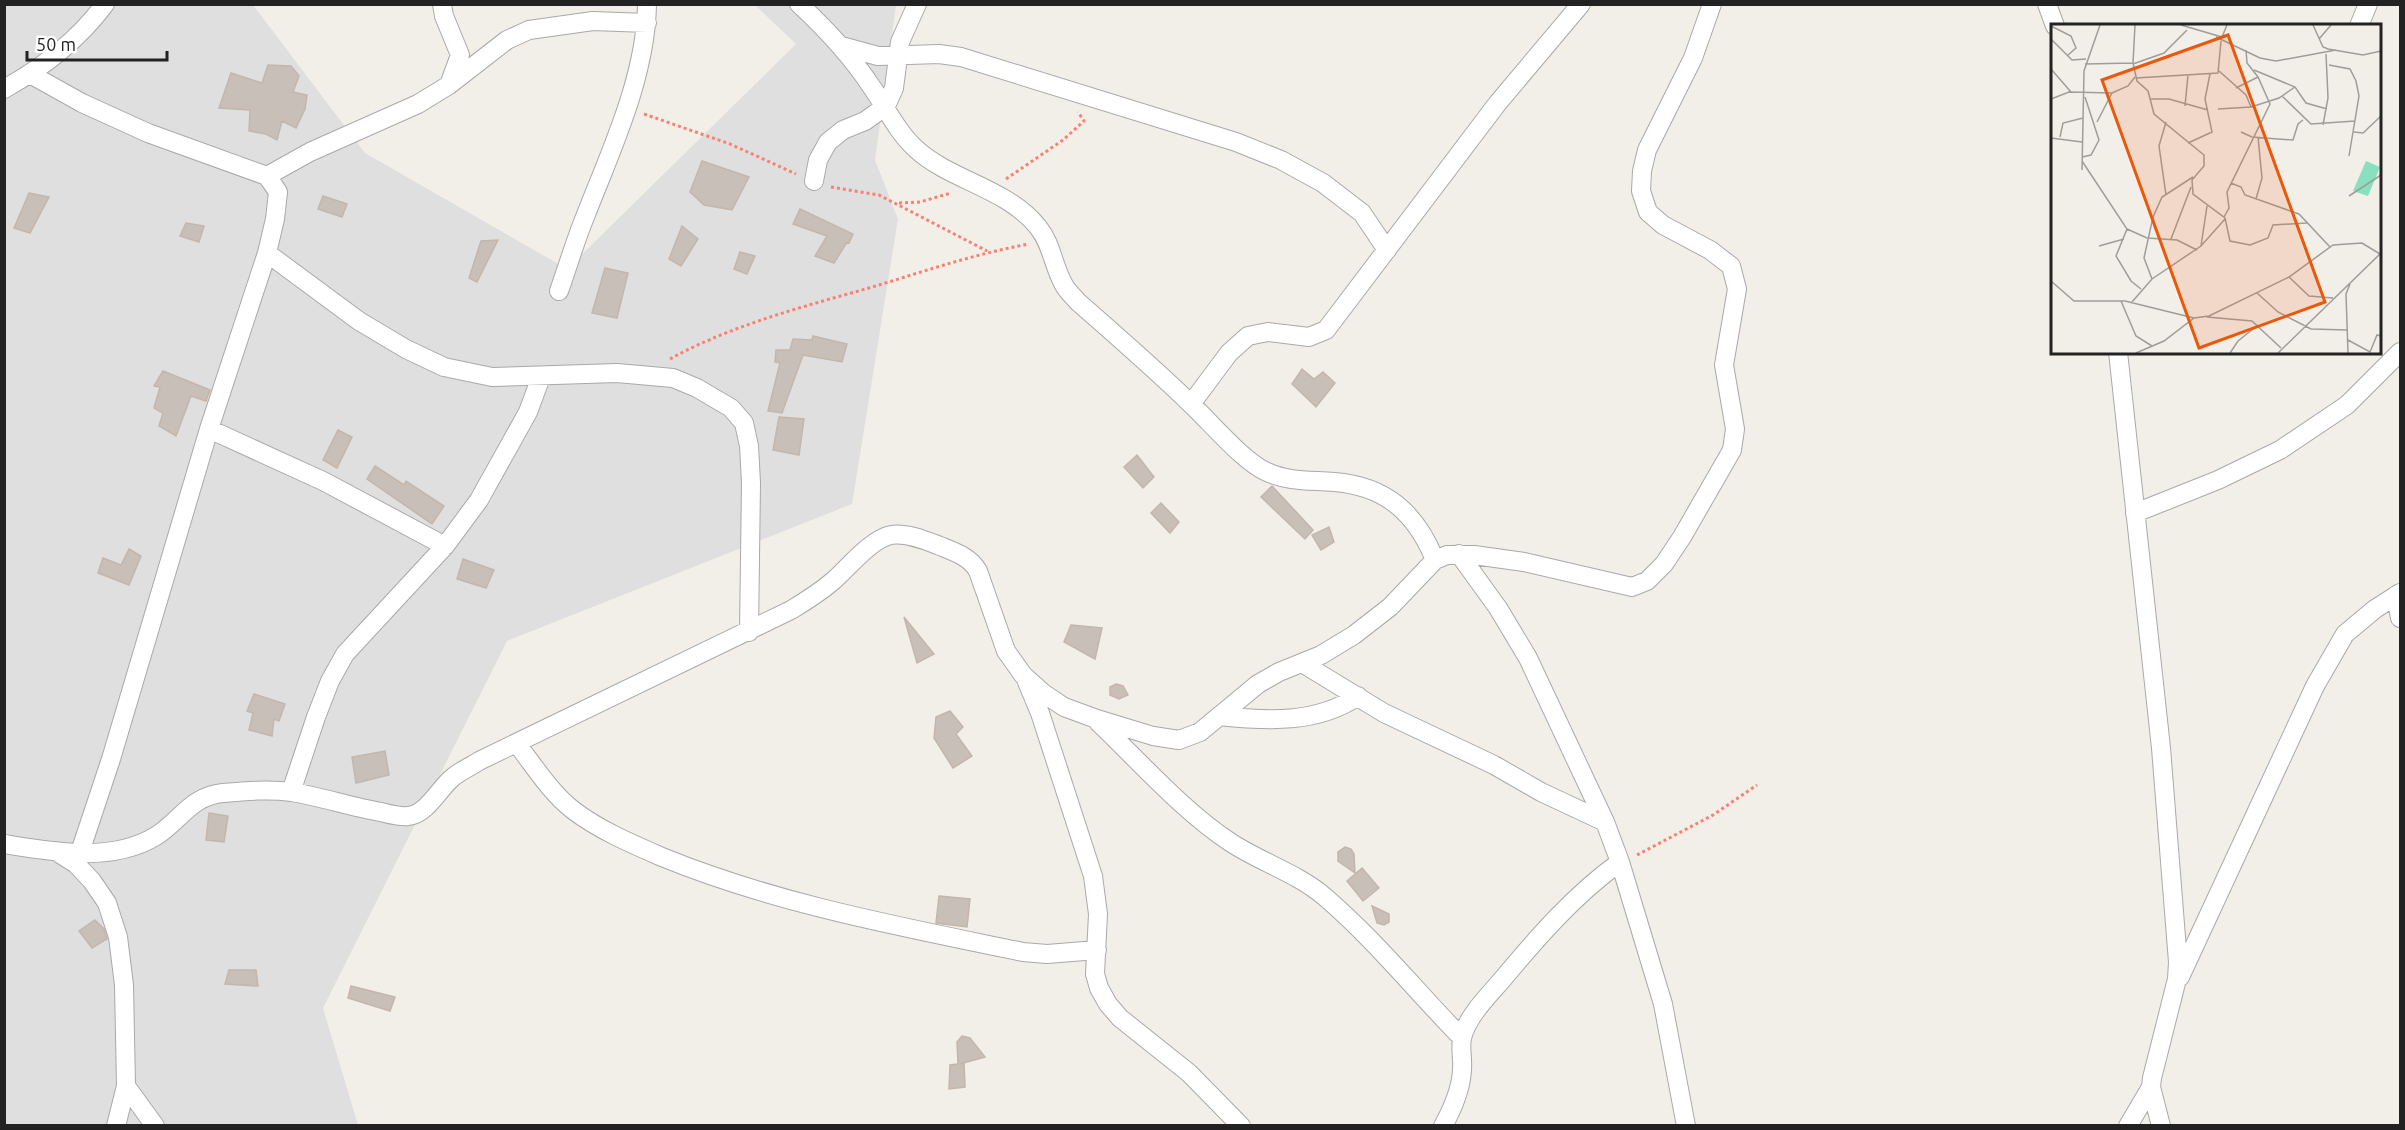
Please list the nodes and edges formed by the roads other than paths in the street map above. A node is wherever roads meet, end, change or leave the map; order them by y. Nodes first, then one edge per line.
1 (105, 4) edge
2 (442, 4) edge
3 (799, 4) edge
4 (917, 4) edge
5 (1581, 4) edge
6 (1712, 4) edge
7 (2047, 4) edge
8 (2368, 4) edge
9 (647, 14) edge
10 (2054, 24) edge
11 (2360, 24) edge
12 (841, 46) junction
13 (897, 56) junction
14 (30, 74) junction
15 (449, 85) junction
16 (4, 88) edge
17 (886, 106) junction
18 (267, 176) junction
19 (814, 181) dead end
20 (1387, 250) junction
21 (267, 253) junction
22 (559, 291) dead end
23 (2400, 352) edge
24 (2118, 354) edge
25 (541, 377) junction
26 (1191, 404) junction
27 (209, 429) junction
28 (2135, 513) junction
29 (445, 546) junction
30 (1459, 554) junction
31 (1435, 560) junction
32 (2398, 594) edge
33 (2400, 618) edge
34 (749, 632) junction
35 (1302, 663) junction
36 (1023, 675) junction
37 (1358, 696) junction
38 (1219, 716) junction
39 (1095, 718) junction
40 (517, 744) junction
41 (291, 792) junction
42 (1605, 822) junction
43 (4, 844) edge
44 (55, 851) junction
45 (80, 852) junction
46 (1620, 862) junction
47 (1096, 950) junction
48 (2174, 990) junction
49 (1462, 1038) junction
50 (126, 1086) junction
51 (2151, 1087) junction
52 (116, 1125) edge
53 (155, 1125) edge
54 (1241, 1125) edge
55 (1443, 1125) edge
56 (1686, 1125) edge
57 (2128, 1125) edge
58 (2161, 1125) edge

1 - 14 street
2 - 15 street
3 - 12 street
4 - 13 street
5 - 20 street
6 - 30 street
7 - 10 street
8 - 11 street
9 - 15 street
9 - 22 street
12 - 13 street
12 - 17 street
13 - 17 street
13 - 20 street
14 - 16 street
14 - 18 street
15 - 18 street
17 - 19 street
17 - 26 street
18 - 21 street
20 - 26 street
21 - 25 street
21 - 27 street
23 - 28 street
24 - 28 street
25 - 29 street
25 - 34 street
26 - 31 street
27 - 29 street
27 - 45 street
28 - 48 street
29 - 41 street
30 - 31 street
30 - 42 street
31 - 35 street
32 - 33 street
32 - 48 street
34 - 36 street
34 - 40 street
35 - 37 street
35 - 38 street
36 - 39 street
36 - 47 street
37 - 38 street
37 - 42 street
38 - 39 street
39 - 49 street
40 - 41 street
40 - 47 street
41 - 45 street
42 - 46 street
43 - 44 street
44 - 45 street
44 - 50 street
46 - 49 street
46 - 56 street
47 - 54 street
48 - 51 street
49 - 55 street
50 - 52 street
50 - 53 street
51 - 57 street
51 - 58 street

